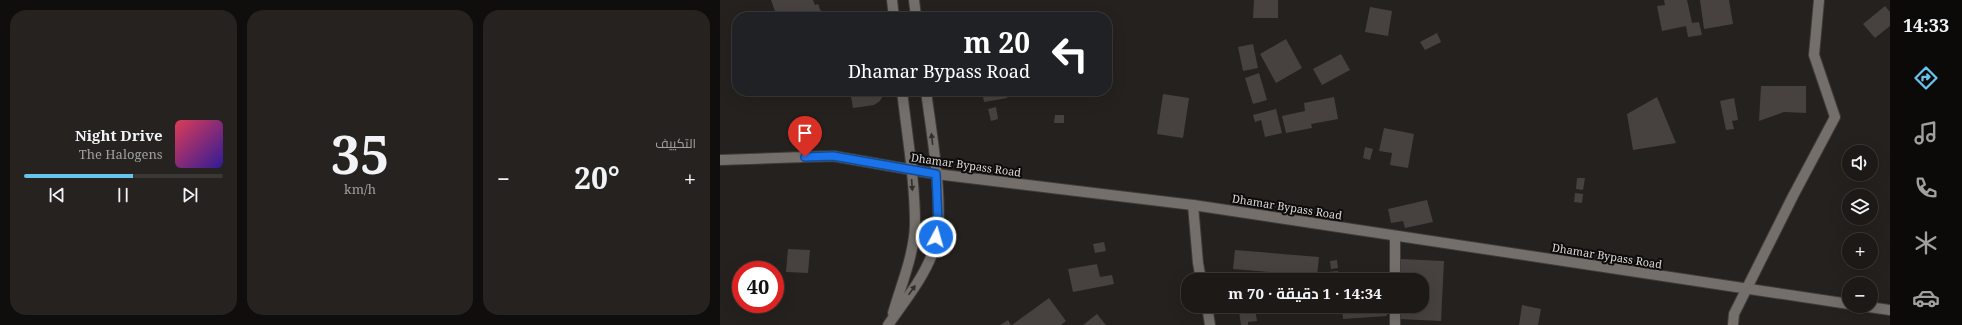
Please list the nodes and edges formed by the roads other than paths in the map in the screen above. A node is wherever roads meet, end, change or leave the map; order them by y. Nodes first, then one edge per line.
1 (892, 0) edge
2 (914, 0) edge
3 (1819, 0) edge
4 (893, 12) edge
5 (915, 12) edge
6 (903, 96) edge
7 (927, 96) edge
8 (720, 160) edge
9 (911, 170) junction
10 (936, 174) junction
11 (1192, 205) junction
12 (1395, 236) junction
13 (1200, 273) edge
14 (1395, 273) edge
15 (1748, 289) junction
16 (1842, 303) edge
17 (1878, 308) edge
18 (1890, 310) edge
19 (1208, 313) edge
20 (1395, 313) edge
21 (889, 324) edge
22 (1210, 325) edge
23 (1395, 325) edge
24 (1733, 325) edge

1 - 4 main road
2 - 5 main road
3 - 15 main road
6 - 9 main road
10 -> 7 main road
8 - 9 main road, Dhamar Bypass Road
9 - 10 main road, Dhamar Bypass Road
9 -> 21 main road
10 - 11 main road, Dhamar Bypass Road
21 -> 10 main road
11 - 12 main road, Dhamar Bypass Road
11 - 13 main road
12 - 14 main road
12 - 15 main road, Dhamar Bypass Road
15 - 16 main road, Dhamar Bypass Road
15 - 24 main road
17 - 18 main road
19 - 22 main road
20 - 23 main road

